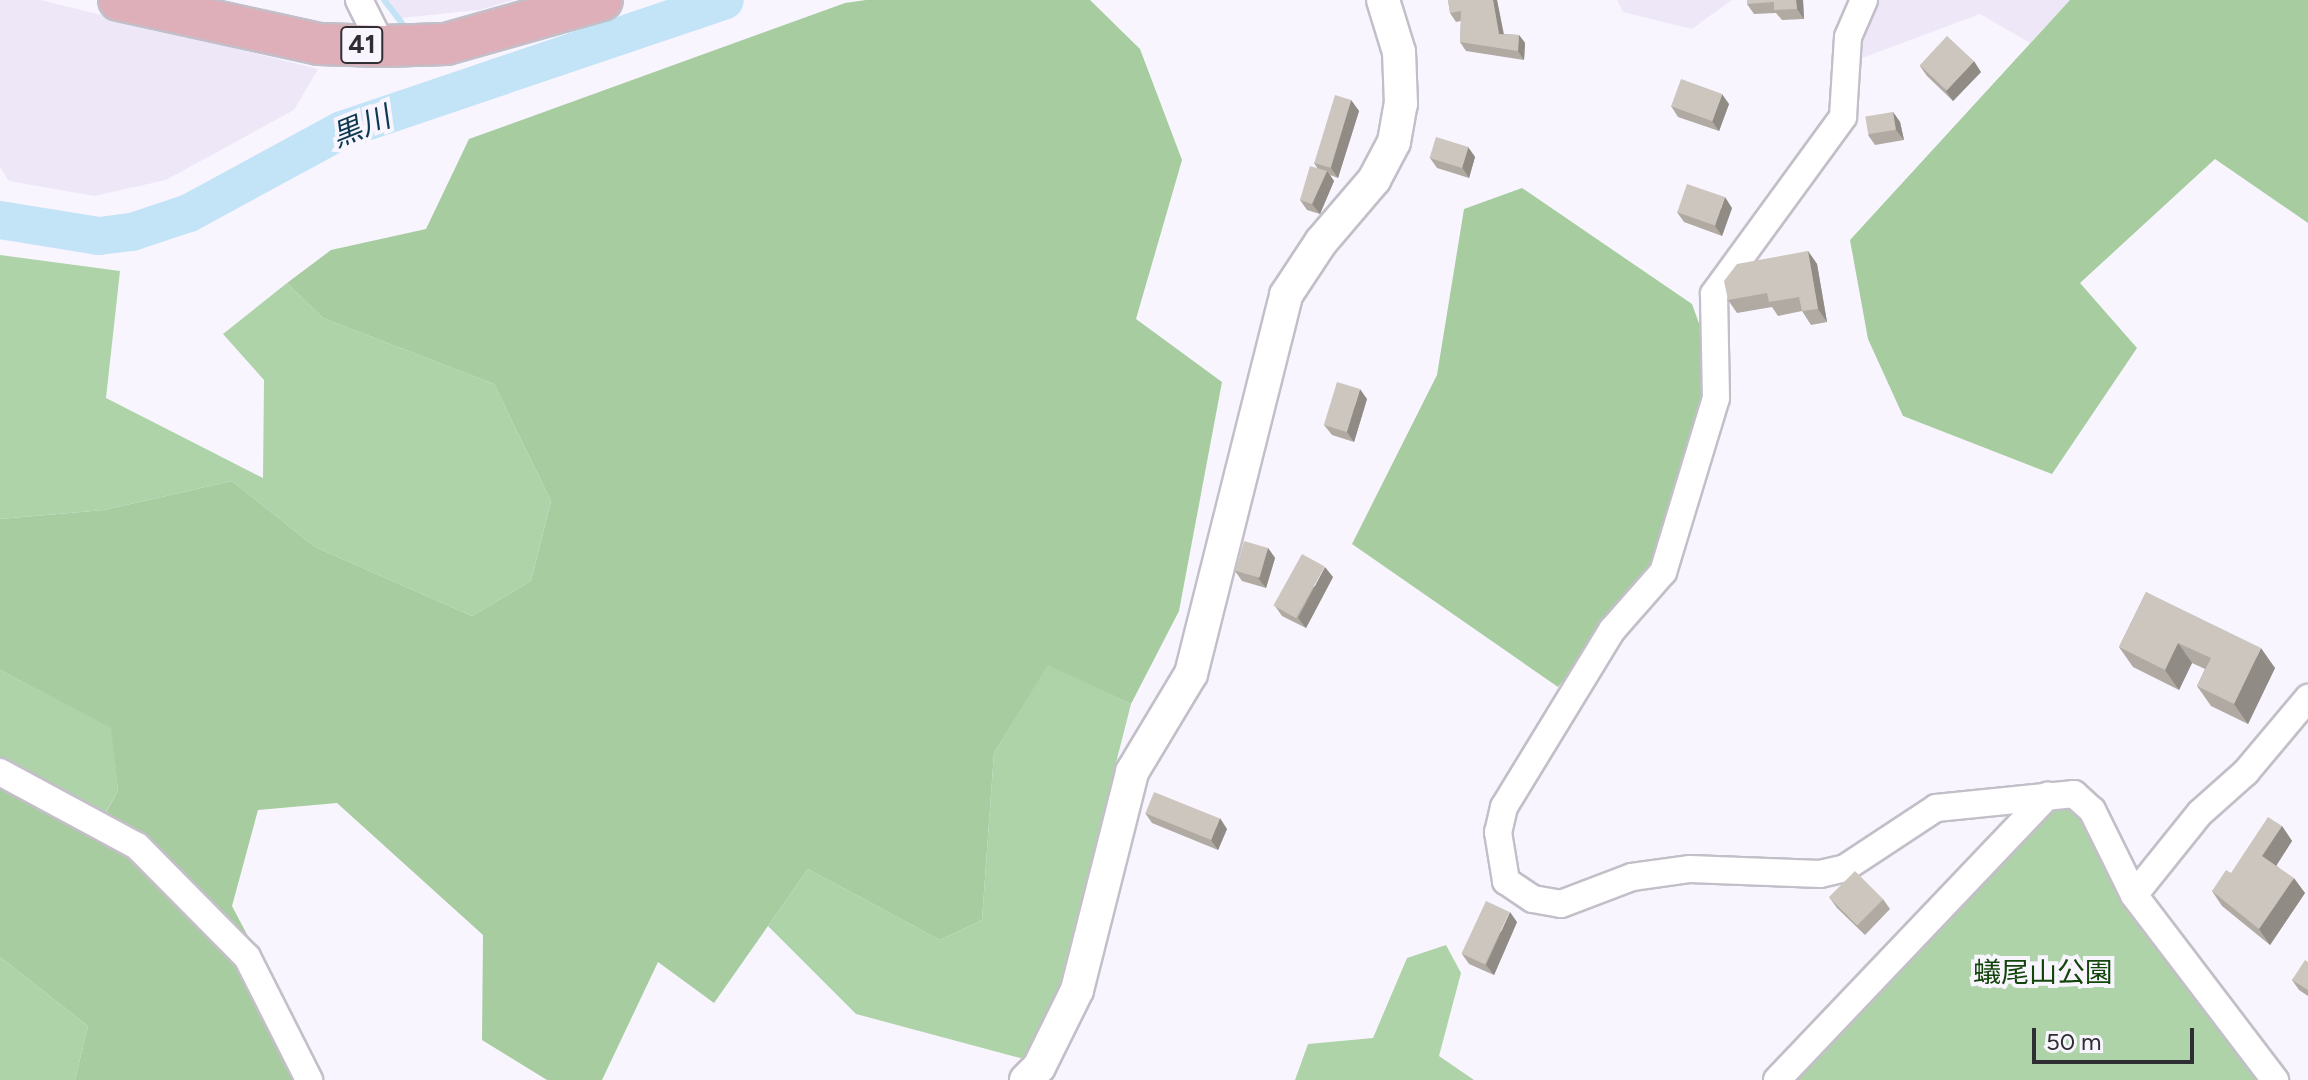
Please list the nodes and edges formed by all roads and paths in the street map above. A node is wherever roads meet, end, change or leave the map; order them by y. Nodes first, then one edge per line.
1 (119, 0) edge
2 (359, 0) edge
3 (602, 0) edge
4 (1383, 0) edge
5 (1864, 0) edge
6 (382, 46) junction
7 (2308, 698) edge
8 (0, 772) edge
9 (2048, 795) junction
10 (2134, 895) junction
11 (309, 1080) edge
12 (1026, 1080) edge
13 (1777, 1080) edge
14 (2275, 1080) edge

1 - 6 main road, 41
2 - 6 street
3 - 6 main road, 41
4 - 12 street
5 - 9 street
7 - 10 street
8 - 11 street
9 - 10 street
9 - 13 street
10 - 14 street

